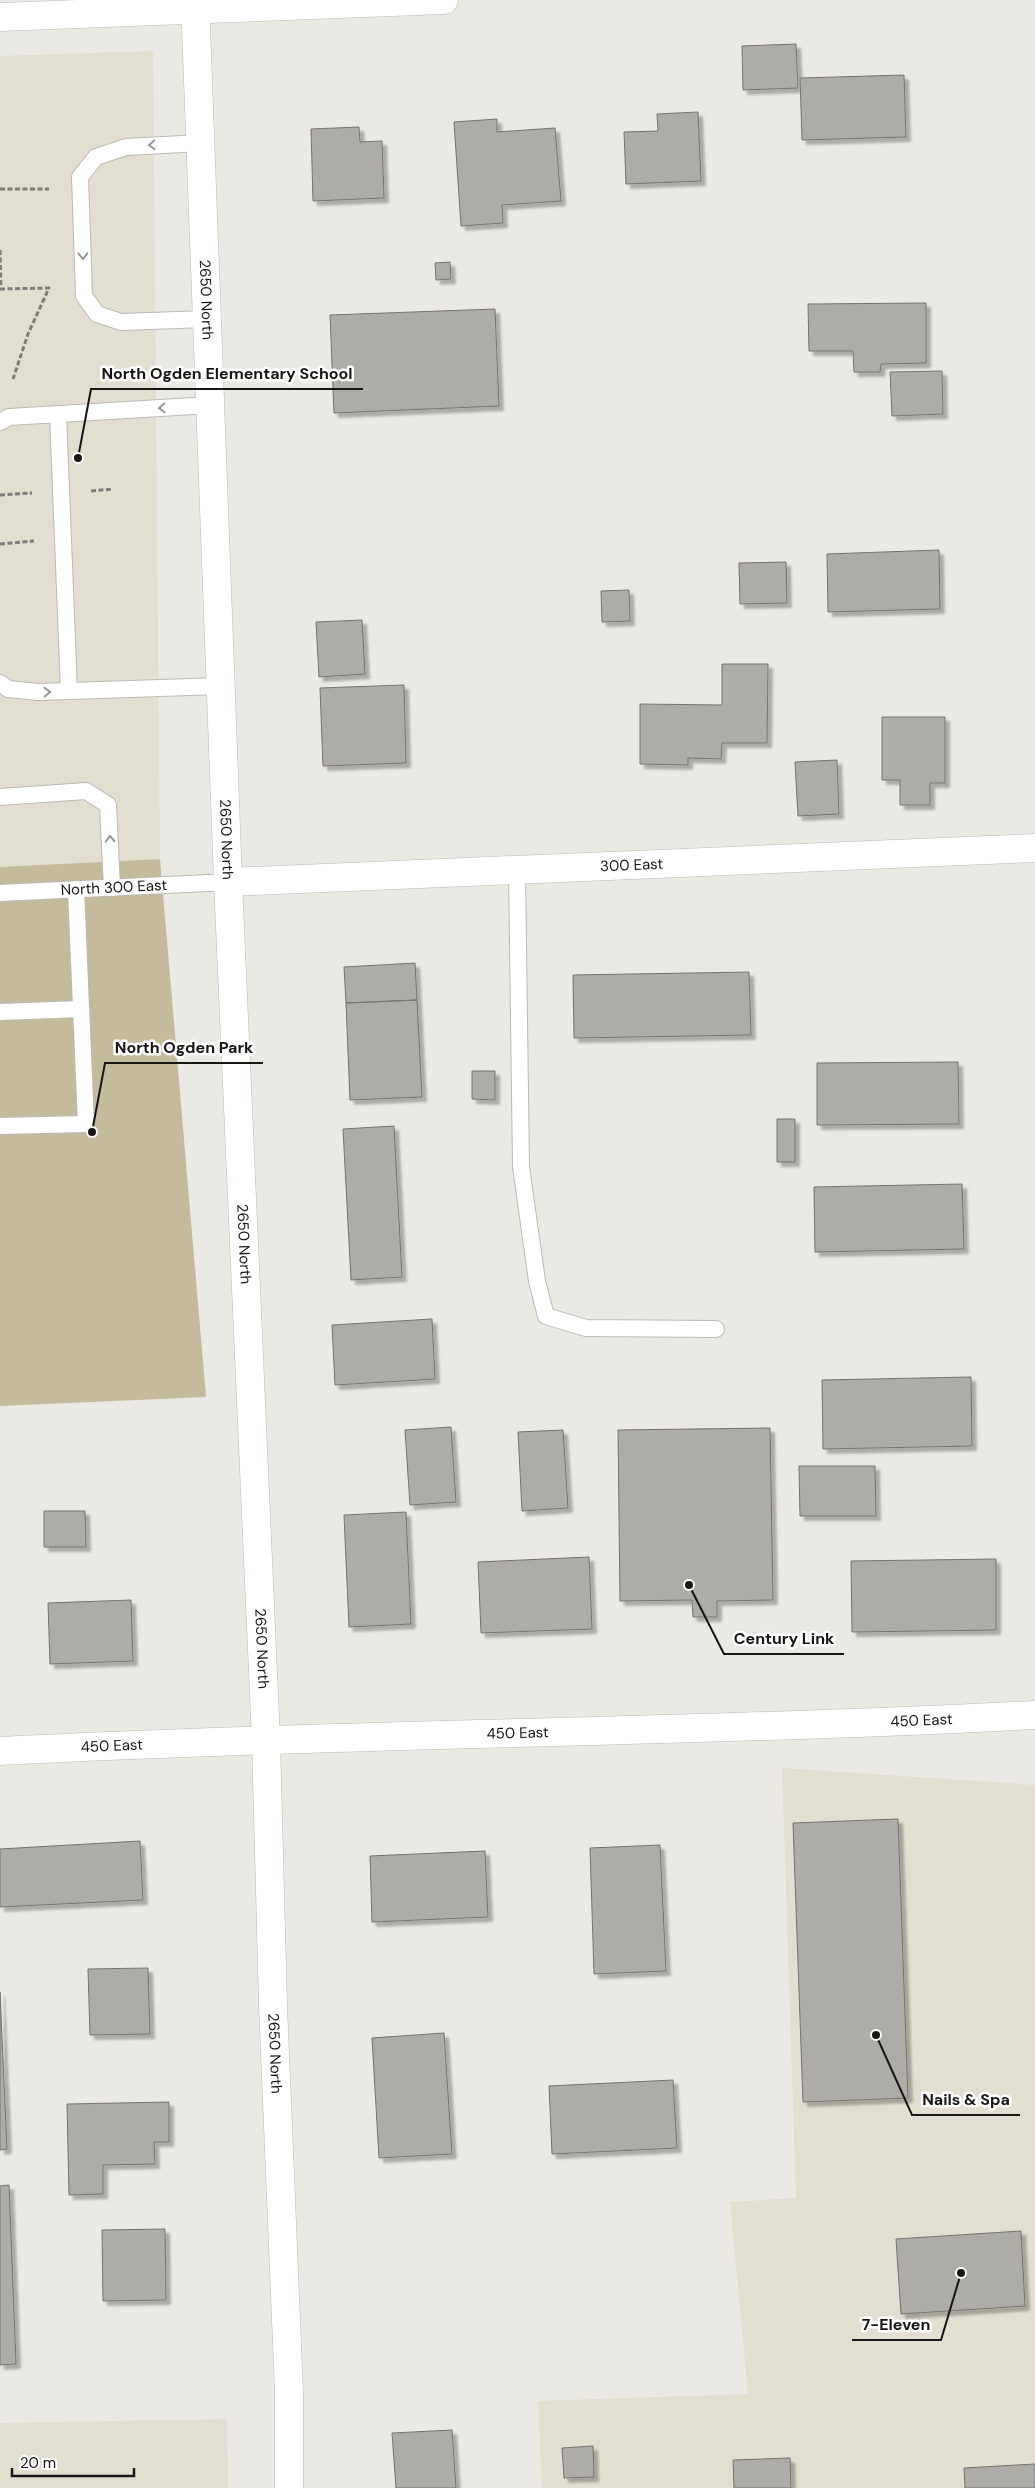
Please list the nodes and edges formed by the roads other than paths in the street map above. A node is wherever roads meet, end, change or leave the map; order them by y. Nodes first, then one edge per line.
1 (444, 0) edge
2 (195, 4) edge
3 (0, 17) edge
4 (200, 143) junction
5 (207, 319) junction
6 (211, 405) junction
7 (58, 414) junction
8 (0, 422) edge
9 (0, 683) edge
10 (222, 686) junction
11 (69, 691) junction
12 (0, 797) edge
13 (1035, 848) edge
14 (518, 870) junction
15 (228, 882) junction
16 (112, 888) junction
17 (76, 889) junction
18 (0, 893) edge
19 (81, 1009) junction
20 (0, 1012) edge
21 (0, 1126) edge
22 (716, 1329) dead end
23 (1035, 1715) edge
24 (266, 1740) junction
25 (0, 1751) edge
26 (289, 2488) edge

1 - 2 street
2 - 3 street
2 - 4 street, 2650 North
4 - 5 street, 2650 North
4 -> 5 lane
5 - 6 street, 2650 North
6 -> 7 lane
6 - 10 street, 2650 North
7 - 8 lane
7 - 11 lane
9 -> 11 lane
10 - 11 lane
10 - 15 street, 2650 North
16 -> 12 lane
13 - 14 street, 300 East
14 - 15 street, 300 East
14 - 22 lane
15 - 16 lane, North 300 East
15 - 24 street, 2650 North
16 - 17 lane, North 300 East
17 - 18 lane, North 300 East
17 - 19 lane
19 - 20 lane
19 - 21 lane
23 - 24 street, 450 East
24 - 25 street, 450 East
24 - 26 street, 2650 North

